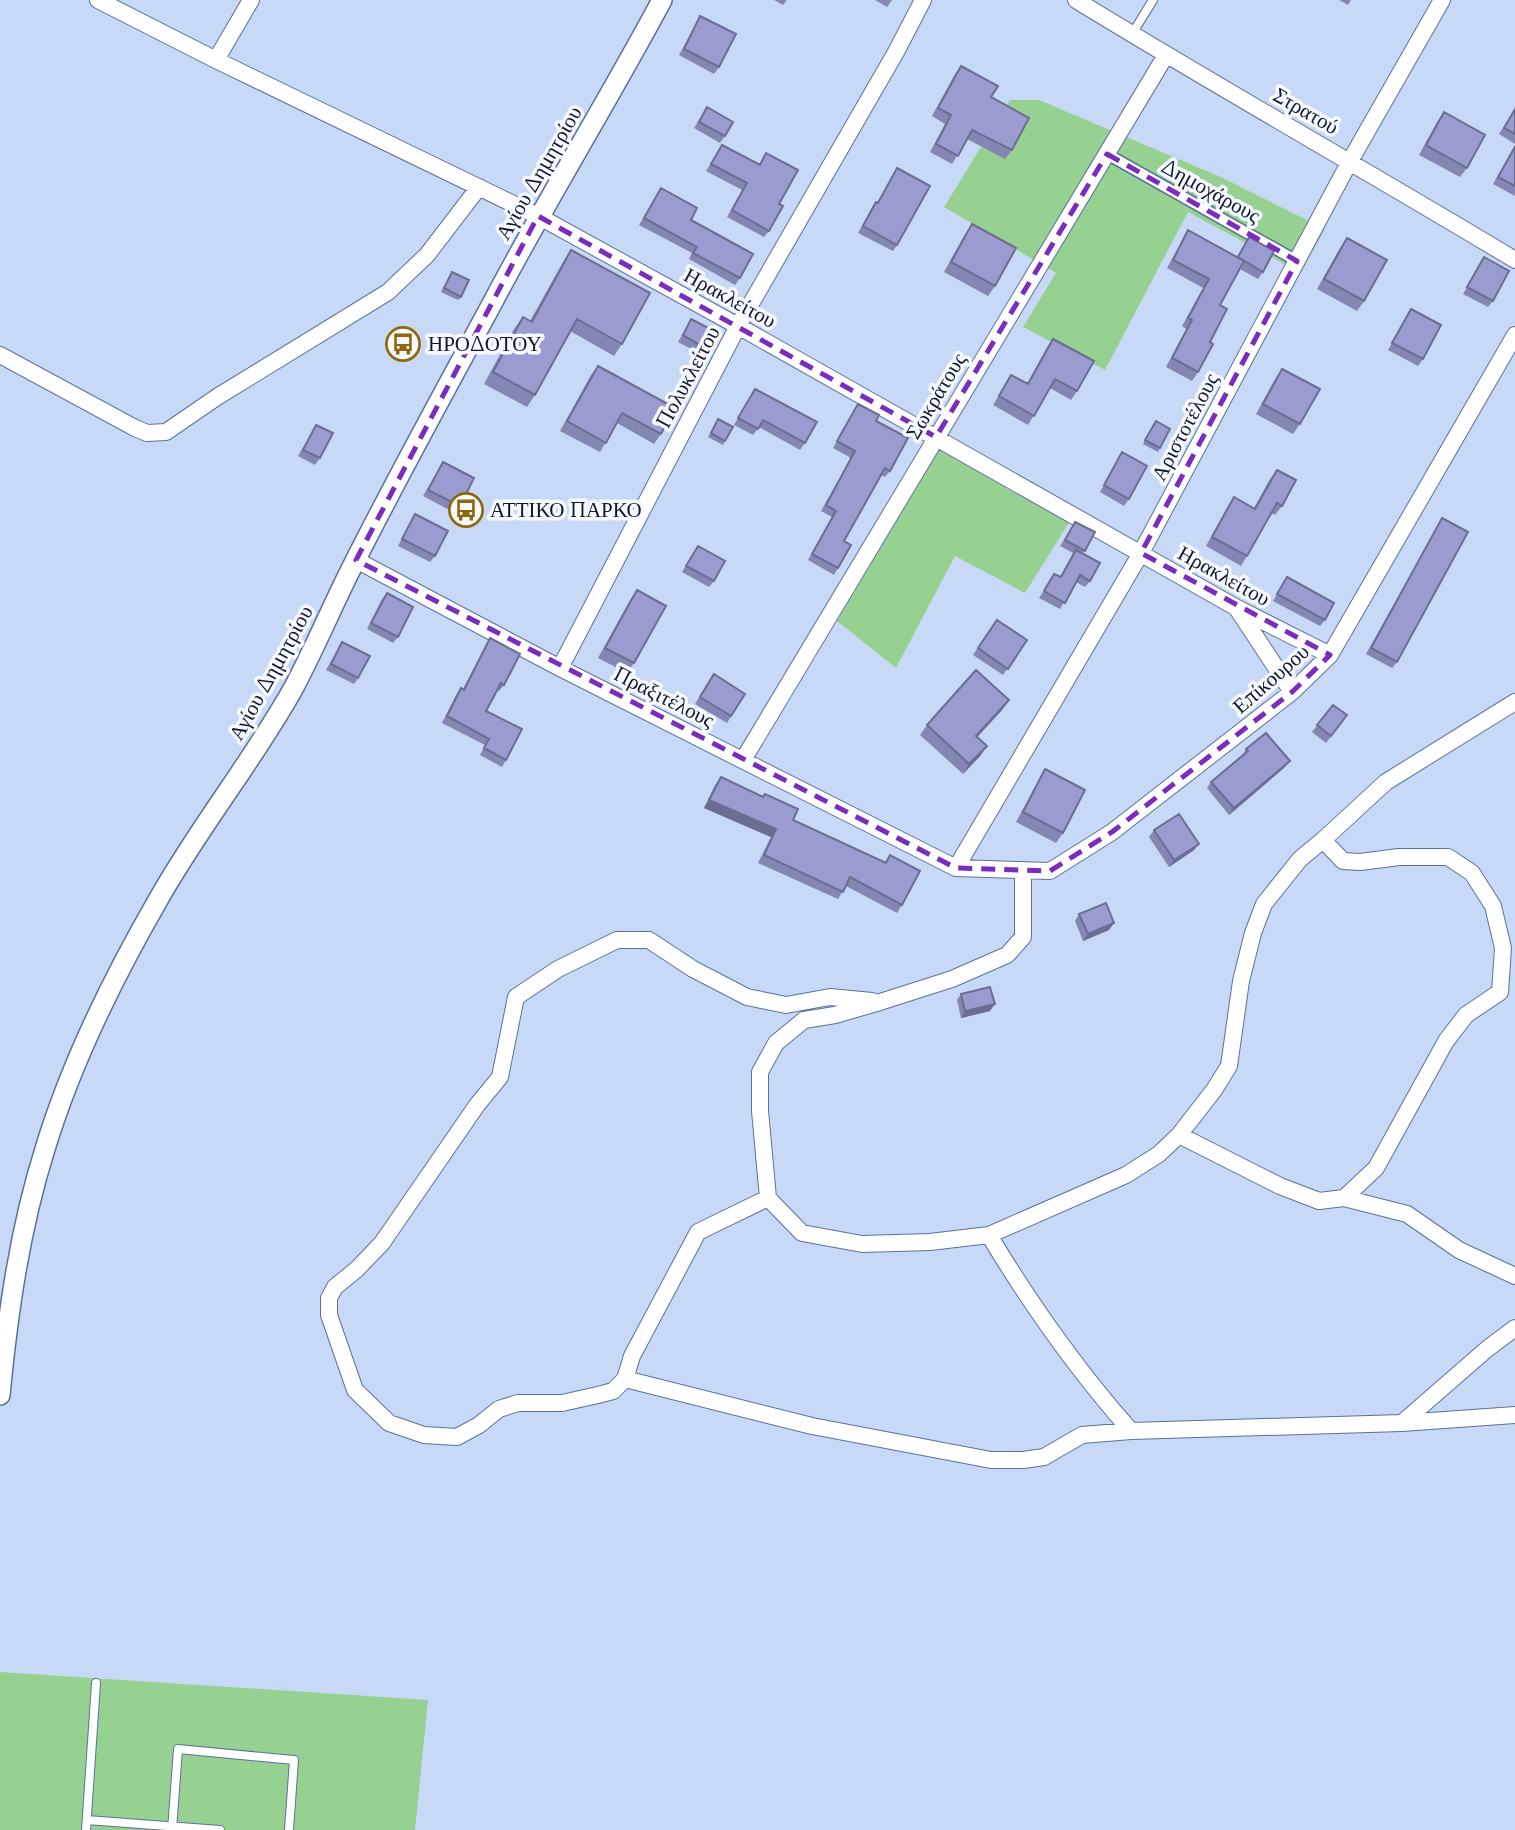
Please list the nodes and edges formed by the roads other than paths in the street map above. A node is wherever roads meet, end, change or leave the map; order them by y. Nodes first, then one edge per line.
1 (98, 0) edge
2 (251, 0) edge
3 (662, 0) edge
4 (923, 0) edge
5 (1076, 0) edge
6 (1153, 0) edge
7 (1442, 0) edge
8 (1132, 34) junction
9 (1166, 55) junction
10 (216, 60) junction
11 (1107, 154) junction
12 (1350, 161) junction
13 (479, 187) junction
14 (538, 216) junction
15 (1515, 260) edge
16 (1297, 261) junction
17 (738, 326) junction
18 (1515, 335) edge
19 (0, 355) edge
20 (936, 437) junction
21 (1141, 553) junction
22 (356, 560) junction
23 (1237, 608) junction
24 (1330, 655) junction
25 (559, 668) junction
26 (1292, 692) junction
27 (1515, 702) edge
28 (743, 760) junction
29 (1323, 840) junction
30 (956, 868) junction
31 (1023, 870) junction
32 (1508, 989) edge
33 (880, 1002) junction
34 (1179, 1135) junction
35 (768, 1198) junction
36 (1345, 1198) junction
37 (989, 1235) junction
38 (1515, 1276) edge
39 (1515, 1328) edge
40 (625, 1379) junction
41 (0, 1395) edge
42 (1515, 1415) edge
43 (1402, 1423) junction
44 (1131, 1431) junction
45 (96, 1683) dead end
46 (87, 1820) junction
47 (172, 1828) edge
48 (86, 1830) edge
49 (220, 1830) edge
50 (289, 1830) edge

1 - 10 street, Ηρακλείτου
2 - 10 street
3 - 14 street, Αγίου Δημητρίου
4 - 17 street, Πολυκλείτου
5 - 8 street, Στρατού
6 - 8 lane
7 - 12 street, Αριστοτέλους
8 - 9 street, Στρατού
9 - 11 street, Σωκράτους
9 - 12 street, Στρατού
10 - 13 street, Ηρακλείτου
11 - 16 street, Δημοχάρους
11 - 20 street, Σωκράτους
12 - 15 street, Στρατού
12 - 16 street, Αριστοτέλους
13 - 14 street, Ηρακλείτου
13 - 19 street
14 - 17 street, Ηρακλείτου
14 - 22 street, Αγίου Δημητρίου
16 - 21 street, Αριστοτέλους
17 - 20 street, Ηρακλείτου
17 - 25 street, Πολυκλείτου
18 - 24 street, Επίκουρου
20 - 21 street, Ηρακλείτου
20 - 28 street, Σωκράτους
21 - 23 street, Ηρακλείτου
21 - 30 street, Αριστοτέλους
22 - 25 street, Πραξιτέλους
22 - 41 street, Αγίου Δημητρίου
23 - 24 street, Ηρακλείτου
23 - 26 street
24 - 26 street, Επίκουρου
25 - 28 street, Πραξιτέλους
26 - 31 street, Επίκουρου
27 - 29 street
28 - 30 street, Πραξιτέλους
29 - 32 street
29 - 34 street
30 - 31 street, Επίκουρου
31 - 33 street
32 - 36 street
33 - 35 street
33 - 40 street
34 - 36 street
34 - 37 street
35 - 37 street
35 - 40 street
36 - 38 street
37 - 44 street
39 - 43 street
40 - 44 street
42 - 43 street
43 - 44 street
45 - 46 lane
46 - 47 lane
46 - 48 lane
47 - 49 lane
47 - 50 lane

